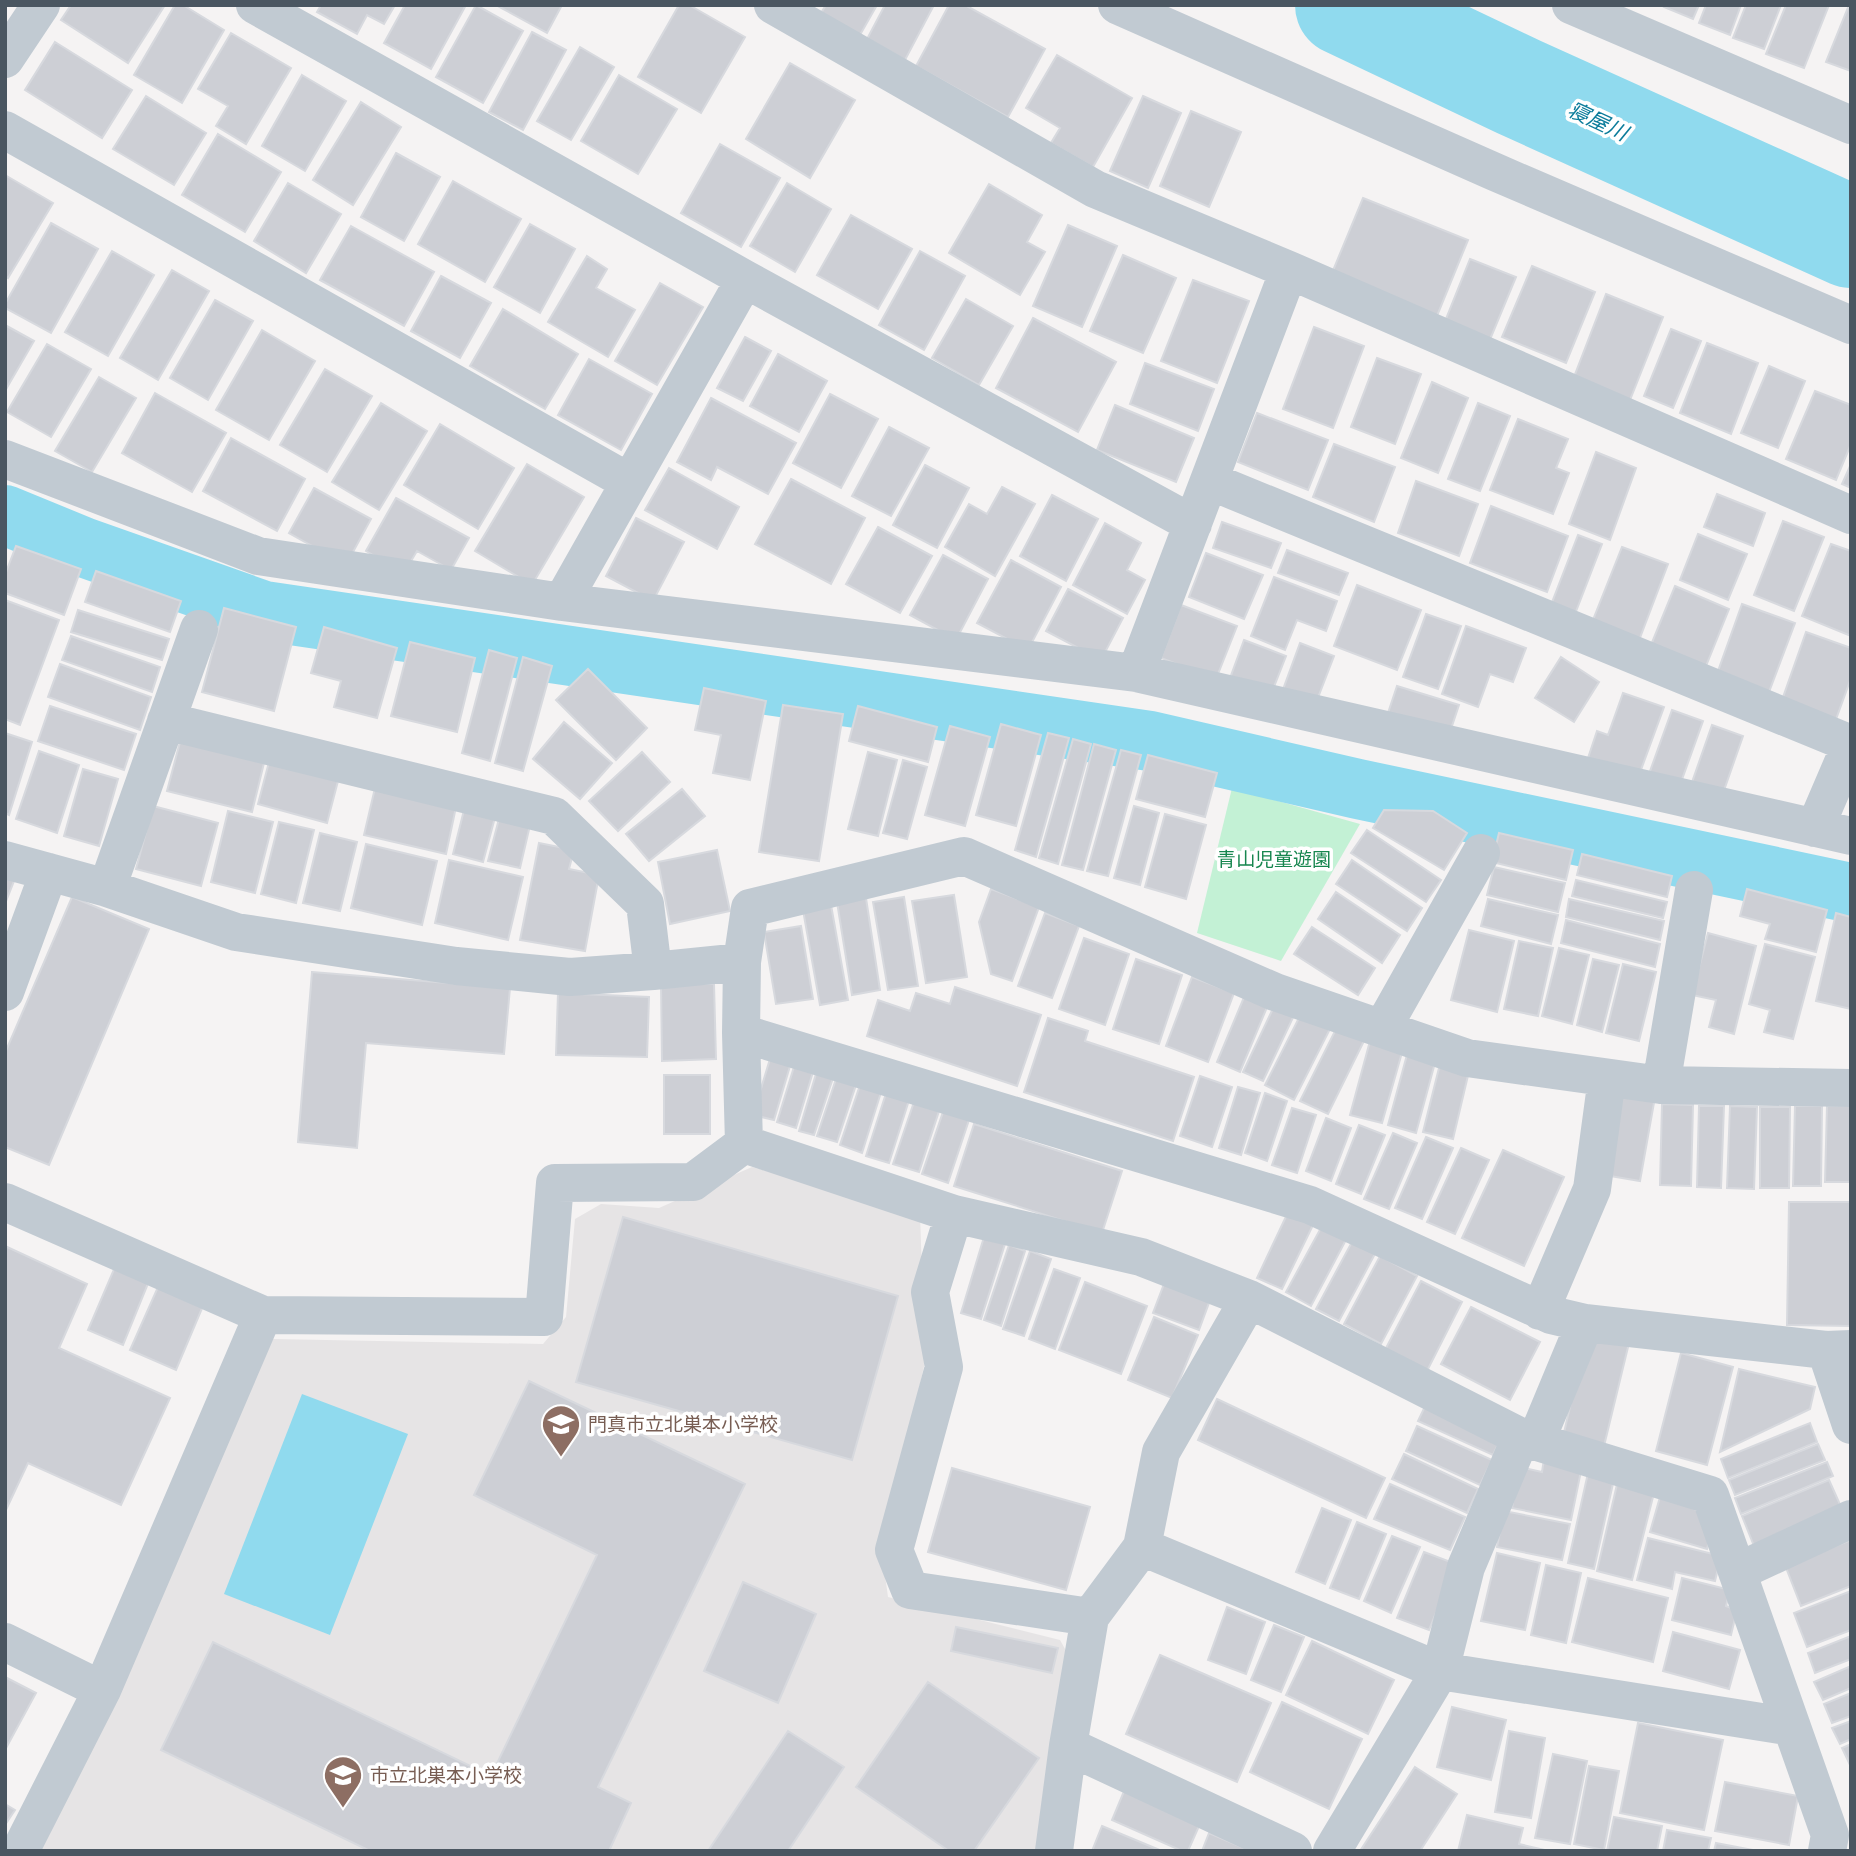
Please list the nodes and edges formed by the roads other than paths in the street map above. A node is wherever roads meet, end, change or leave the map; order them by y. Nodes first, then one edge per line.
1 (41, 5) edge
2 (255, 5) edge
3 (773, 5) edge
4 (1117, 5) edge
5 (1571, 5) edge
6 (5, 59) edge
7 (1851, 125) edge
8 (5, 130) edge
9 (1289, 270) junction
10 (745, 279) junction
11 (1851, 326) edge
12 (5, 459) edge
13 (1210, 481) junction
14 (629, 482) junction
15 (1851, 516) edge
16 (1193, 524) junction
17 (562, 602) junction
18 (199, 629) dead end
19 (1136, 673) junction
20 (166, 721) junction
21 (1851, 744) edge
22 (1833, 832) edge
23 (1481, 853) dead end
24 (5, 860) edge
25 (50, 872) junction
26 (107, 888) junction
27 (1694, 890) dead end
28 (742, 962) junction
29 (653, 971) junction
30 (5, 992) edge
31 (1382, 1029) junction
32 (741, 1033) junction
33 (1607, 1078) junction
34 (1661, 1085) junction
35 (1851, 1088) edge
36 (744, 1144) junction
37 (5, 1202) edge
38 (954, 1213) junction
39 (1249, 1299) junction
40 (1541, 1311) junction
41 (263, 1315) junction
42 (1586, 1323) junction
43 (1838, 1350) edge
44 (1851, 1425) edge
45 (1529, 1439) junction
46 (1851, 1520) edge
47 (1142, 1547) junction
48 (1737, 1572) junction
49 (1090, 1617) junction
50 (5, 1642) edge
51 (1440, 1671) junction
52 (102, 1690) junction
53 (1792, 1727) junction
54 (1068, 1746) junction
55 (20, 1851) edge
56 (1054, 1851) edge
57 (1293, 1851) edge
58 (1332, 1851) edge
59 (1827, 1851) edge

1 - 6 street
2 - 10 street
3 - 9 street
4 - 11 street
5 - 7 street
8 - 14 street
9 - 13 street
9 - 15 street
10 - 14 street
10 - 16 street
12 - 17 street
13 - 16 street
13 - 21 street
14 - 17 street
16 - 19 street
17 - 19 street
18 - 20 street
19 - 22 street
20 - 26 street
20 - 29 street
21 - 22 street
23 - 31 street
24 - 25 street
25 - 26 street
25 - 30 street
26 - 29 street
27 - 34 street
28 - 29 street
28 - 31 street
28 - 32 street
31 - 33 street
32 - 36 street
32 - 40 street
33 - 34 street
33 - 40 street
34 - 35 street
36 - 38 street
36 - 41 street
37 - 41 street
38 - 39 street
38 - 49 street
39 - 45 street
39 - 47 street
40 - 42 street
41 - 52 street
42 - 43 street
42 - 45 street
43 - 44 street
45 - 48 street
45 - 51 street
46 - 48 street
47 - 49 street
47 - 51 street
48 - 53 street
49 - 54 street
50 - 52 street
51 - 53 street
51 - 58 street
52 - 55 street
53 - 59 street
54 - 56 street
54 - 57 street

